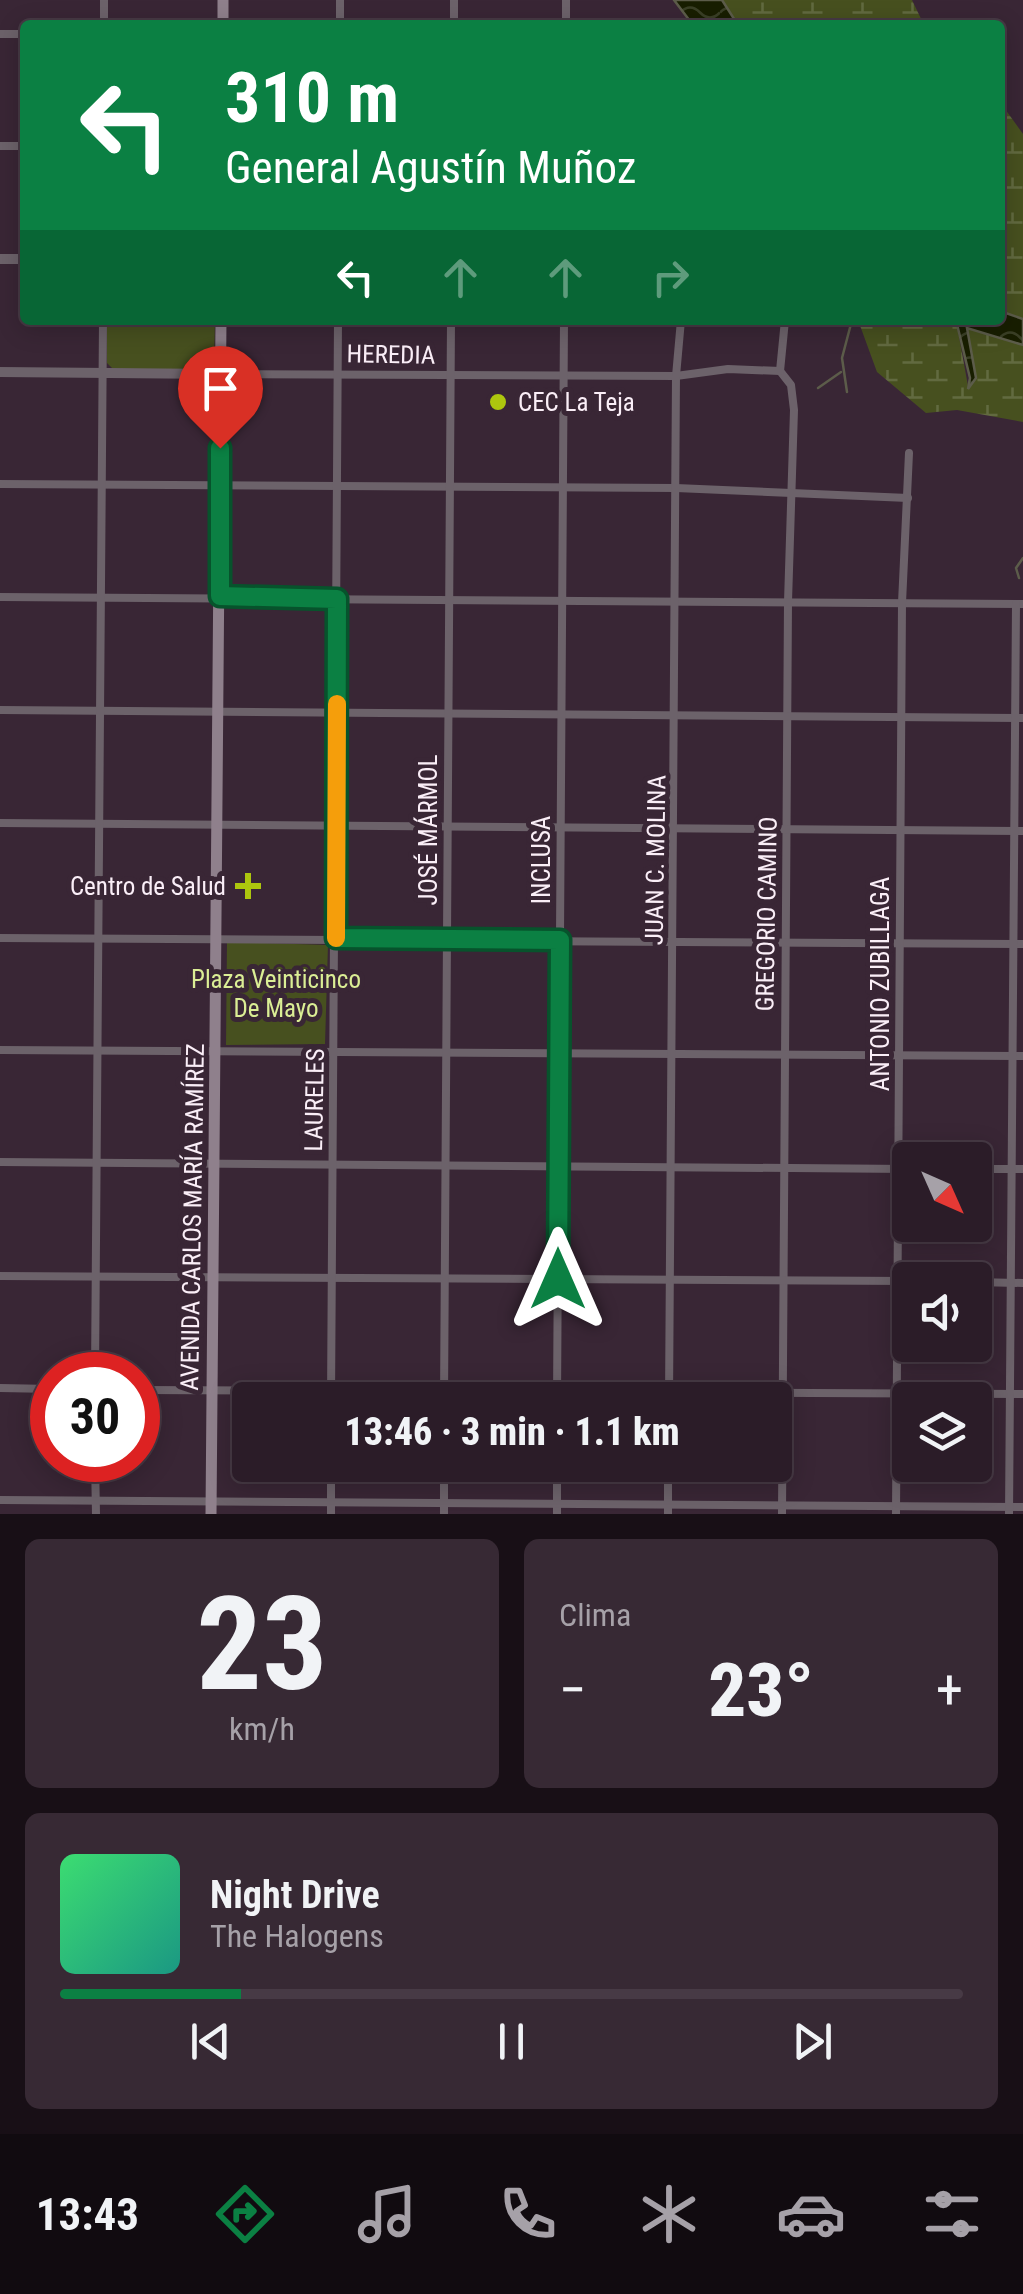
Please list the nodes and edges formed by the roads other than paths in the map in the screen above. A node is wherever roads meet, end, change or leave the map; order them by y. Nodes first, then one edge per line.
1 (103, 325) edge
2 (221, 325) edge
3 (338, 325) edge
4 (452, 325) edge
5 (564, 325) edge
6 (681, 325) edge
7 (785, 325) edge
8 (780, 371) junction
9 (0, 372) edge
10 (103, 372) junction
11 (338, 373) junction
12 (220, 374) junction
13 (451, 374) junction
14 (564, 376) junction
15 (676, 376) junction
16 (909, 453) dead end
17 (0, 484) edge
18 (102, 484) junction
19 (220, 484) junction
20 (337, 486) junction
21 (563, 487) junction
22 (450, 488) junction
23 (676, 488) junction
24 (791, 494) junction
25 (908, 498) junction
26 (220, 596) junction
27 (0, 597) edge
28 (101, 598) junction
29 (337, 599) junction
30 (450, 600) junction
31 (562, 601) junction
32 (676, 601) junction
33 (788, 602) junction
34 (902, 603) junction
35 (1019, 604) edge
36 (0, 710) edge
37 (447, 711) junction
38 (100, 712) junction
39 (218, 712) junction
40 (336, 712) junction
41 (562, 712) junction
42 (676, 712) junction
43 (789, 716) junction
44 (902, 716) junction
45 (1019, 718) edge
46 (99, 823) junction
47 (0, 824) edge
48 (217, 824) junction
49 (335, 826) junction
50 (561, 826) junction
51 (450, 827) junction
52 (676, 828) junction
53 (787, 829) junction
54 (1019, 831) edge
55 (900, 832) junction
56 (217, 936) junction
57 (0, 938) edge
58 (98, 938) junction
59 (336, 938) junction
60 (448, 939) junction
61 (560, 940) junction
62 (674, 941) junction
63 (788, 942) junction
64 (900, 943) junction
65 (1012, 944) junction
66 (1023, 944) edge
67 (0, 1050) edge
68 (97, 1051) junction
69 (216, 1051) junction
70 (334, 1052) junction
71 (446, 1052) junction
72 (560, 1054) junction
73 (673, 1054) junction
74 (786, 1055) junction
75 (899, 1055) junction
76 (1018, 1056) edge
77 (904, 1142) edge
78 (0, 1162) edge
79 (96, 1162) junction
80 (216, 1163) junction
81 (333, 1164) junction
82 (446, 1165) junction
83 (559, 1166) junction
84 (673, 1167) junction
85 (786, 1168) junction
86 (892, 1169) edge
87 (992, 1169) edge
88 (1011, 1169) junction
89 (1023, 1170) edge
90 (97, 1275) junction
91 (0, 1276) edge
92 (215, 1276) junction
93 (334, 1278) junction
94 (446, 1278) junction
95 (558, 1279) junction
96 (671, 1280) junction
97 (786, 1281) junction
98 (892, 1281) edge
99 (992, 1282) edge
100 (1010, 1283) junction
101 (1023, 1283) edge
102 (96, 1352) edge
103 (331, 1382) edge
104 (444, 1382) edge
105 (557, 1382) edge
106 (669, 1382) edge
107 (786, 1382) edge
108 (0, 1388) edge
109 (30, 1389) edge
110 (160, 1391) edge
111 (213, 1392) junction
112 (232, 1392) edge
113 (792, 1394) edge
114 (892, 1394) edge
115 (992, 1394) edge
116 (1010, 1394) junction
117 (1023, 1394) edge
118 (96, 1482) edge
119 (331, 1482) edge
120 (444, 1482) edge
121 (558, 1482) edge
122 (668, 1482) edge
123 (783, 1482) edge
124 (896, 1482) edge
125 (0, 1500) edge
126 (96, 1502) junction
127 (1023, 1507) edge
128 (212, 1508) edge
129 (444, 1509) edge
130 (558, 1509) edge
131 (331, 1510) edge
132 (782, 1510) edge
133 (896, 1510) edge
134 (668, 1511) edge
135 (1009, 1511) edge
136 (96, 1514) edge

1 - 10 street
2 - 12 main road, AVENIDA CARLOS MARÍA RAMÍREZ
3 - 11 street, LAURELES
4 - 13 street, JOSÉ MÁRMOL
5 - 14 street, INCLUSA
6 - 15 street, JUAN C. MOLINA
7 - 8 street, GREGORIO CAMINO
8 - 15 street, HEREDIA
8 - 24 street, GREGORIO CAMINO
9 - 10 street, HEREDIA
10 - 12 street, HEREDIA
10 - 18 street
11 - 12 street, HEREDIA
11 - 13 street, HEREDIA
11 - 20 street, LAURELES
12 - 19 main road, AVENIDA CARLOS MARÍA RAMÍREZ
13 - 14 street, HEREDIA
13 - 22 street, JOSÉ MÁRMOL
14 - 15 street, HEREDIA
14 - 21 street, INCLUSA
15 - 23 street, JUAN C. MOLINA
16 - 25 street, ANTONIO ZUBILLAGA
17 - 18 street
18 - 19 street
18 - 28 street
19 - 20 street
19 - 26 main road, AVENIDA CARLOS MARÍA RAMÍREZ
20 - 22 street
20 - 29 street, LAURELES
21 - 22 street
21 - 23 street
21 - 31 street, INCLUSA
22 - 30 street, JOSÉ MÁRMOL
23 - 24 street
23 - 32 street, JUAN C. MOLINA
24 - 25 street
24 - 33 street, GREGORIO CAMINO
25 - 34 street, ANTONIO ZUBILLAGA
26 - 28 street
26 - 29 street
26 - 39 main road, AVENIDA CARLOS MARÍA RAMÍREZ
27 - 28 street
28 - 38 street
29 - 30 street
29 - 40 street, LAURELES
30 - 31 street
30 - 37 street, JOSÉ MÁRMOL
31 - 32 street
31 - 41 street, INCLUSA
32 - 33 street
32 - 42 street, JUAN C. MOLINA
33 - 34 street
33 - 43 street, GREGORIO CAMINO
34 - 35 street
34 - 44 street, ANTONIO ZUBILLAGA
35 - 45 street
36 - 38 street
37 - 40 street
37 - 41 street
37 - 51 street, JOSÉ MÁRMOL
38 - 39 street
38 - 46 street
39 - 40 street
39 - 48 main road, AVENIDA CARLOS MARÍA RAMÍREZ
40 - 49 street, LAURELES
41 - 42 street
41 - 50 street, INCLUSA
42 - 43 street
42 - 52 street, JUAN C. MOLINA
43 - 44 street
43 - 53 street, GREGORIO CAMINO
44 - 45 street
44 - 55 street, ANTONIO ZUBILLAGA
45 - 54 street
46 - 47 street
46 - 48 street
46 - 58 street
48 - 49 street
48 - 56 main road, AVENIDA CARLOS MARÍA RAMÍREZ
49 - 51 street
49 - 59 street, LAURELES
50 - 51 street
50 - 52 street
50 - 61 street, INCLUSA
51 - 60 street, JOSÉ MÁRMOL
52 - 53 street
52 - 62 street, JUAN C. MOLINA
53 - 55 street
53 - 63 street, GREGORIO CAMINO
54 - 55 street
54 - 65 street
55 - 64 street, ANTONIO ZUBILLAGA
56 - 58 street
56 - 59 street
56 - 69 main road, AVENIDA CARLOS MARÍA RAMÍREZ
57 - 58 street
58 - 68 street
59 - 60 street
59 - 70 street, LAURELES
60 - 61 street
60 - 71 street, JOSÉ MÁRMOL
61 - 62 street
61 - 72 street, INCLUSA
62 - 63 street
62 - 73 street, JUAN C. MOLINA
63 - 64 street
63 - 74 street, GREGORIO CAMINO
64 - 65 street
64 - 75 street, ANTONIO ZUBILLAGA
65 - 66 street
65 - 76 street
67 - 68 street
68 - 69 street
68 - 79 street
69 - 70 street
69 - 80 main road, AVENIDA CARLOS MARÍA RAMÍREZ
70 - 71 street
70 - 81 street, LAURELES
71 - 72 street
71 - 82 street, JOSÉ MÁRMOL
72 - 73 street
72 - 83 street, INCLUSA
73 - 74 street
73 - 84 street, JUAN C. MOLINA
74 - 75 street
74 - 85 street, GREGORIO CAMINO
75 - 76 street
75 - 77 street, ANTONIO ZUBILLAGA
76 - 88 street
78 - 79 street
79 - 80 street
79 - 90 street
80 - 81 street
80 - 92 main road, AVENIDA CARLOS MARÍA RAMÍREZ
81 - 82 street
81 - 93 street, LAURELES
82 - 83 street
82 - 94 street, JOSÉ MÁRMOL
83 - 84 street
83 - 95 street, INCLUSA
84 - 85 street
84 - 96 street, JUAN C. MOLINA
85 - 86 street
85 - 97 street, GREGORIO CAMINO
87 - 88 street
88 - 89 street
88 - 100 street
90 - 91 street
90 - 92 street
90 - 102 street
92 - 93 street
92 - 111 main road, AVENIDA CARLOS MARÍA RAMÍREZ
93 - 94 street
93 - 103 street, LAURELES
94 - 95 street
94 - 104 street, JOSÉ MÁRMOL
95 - 96 street
95 - 105 street, INCLUSA
96 - 97 street
96 - 106 street, JUAN C. MOLINA
97 - 98 street
97 - 107 street, GREGORIO CAMINO
99 - 100 street
100 - 101 street
100 - 116 street
108 - 109 street
110 - 111 street
111 - 112 street
111 - 128 main road, AVENIDA CARLOS MARÍA RAMÍREZ
113 - 114 street
115 - 116 street
116 - 117 street
116 - 135 street
118 - 126 street
119 - 131 street
120 - 129 street
121 - 130 street
122 - 134 street
123 - 132 street, GREGORIO CAMINO
124 - 133 street, ANTONIO ZUBILLAGA
125 - 126 street
126 - 128 street
126 - 136 street
127 - 135 street
128 - 131 street
129 - 130 street
129 - 131 street
130 - 134 street
132 - 133 street
132 - 134 street
133 - 135 street

